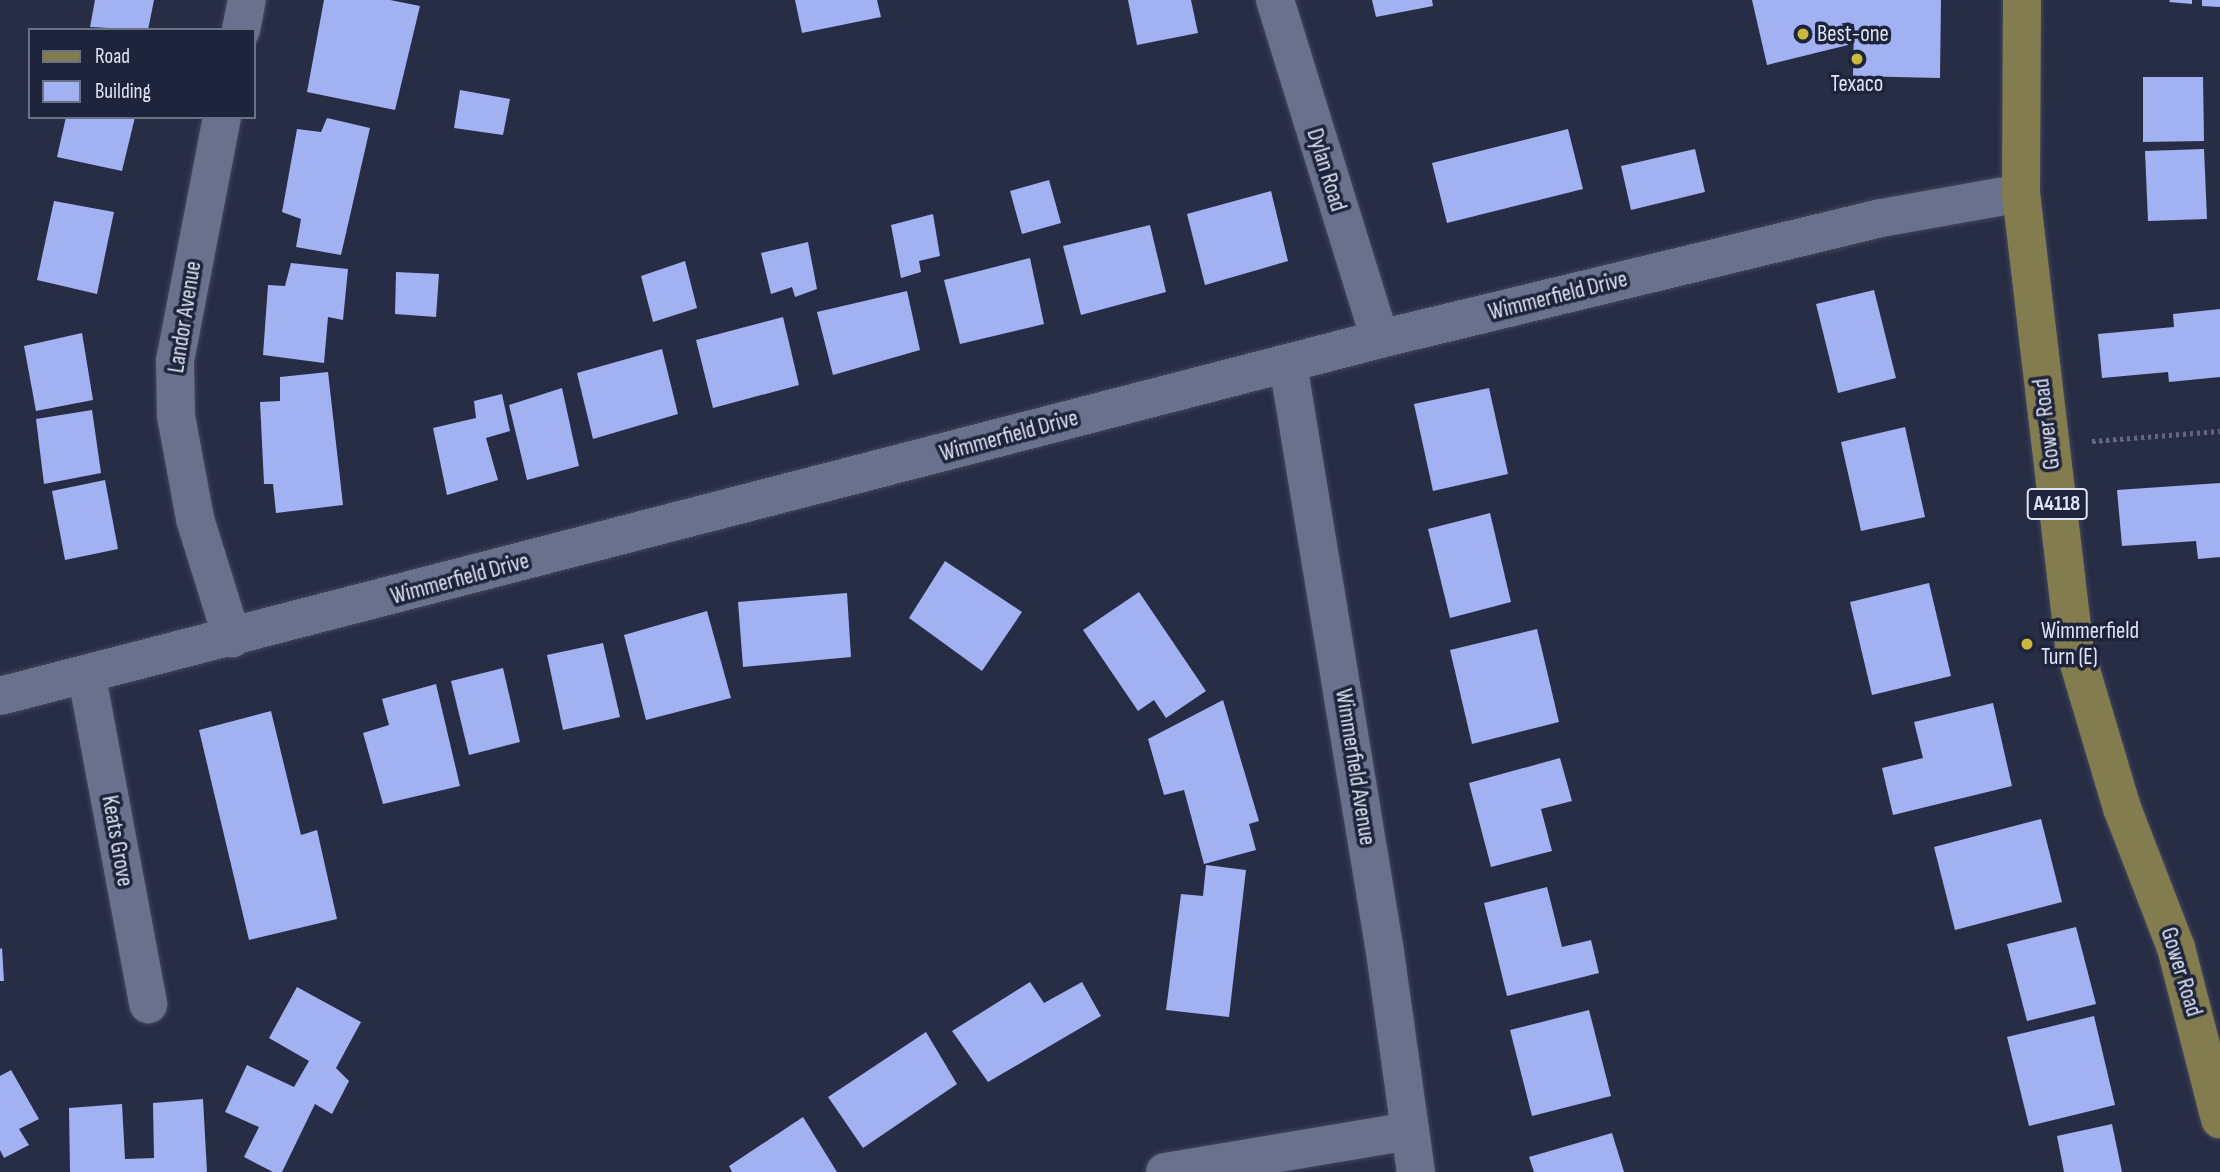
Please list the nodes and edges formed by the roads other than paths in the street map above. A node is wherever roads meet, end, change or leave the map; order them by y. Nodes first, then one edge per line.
1 (247, 0) edge
2 (1275, 0) edge
3 (2022, 0) edge
4 (241, 28) edge
5 (222, 119) edge
6 (2021, 193) junction
7 (1380, 339) junction
8 (1288, 364) junction
9 (232, 639) junction
10 (87, 677) junction
11 (0, 696) edge
12 (148, 1004) dead end
13 (2220, 1119) edge
14 (1409, 1131) junction
15 (1165, 1172) edge
16 (1416, 1172) edge

1 - 4 street
2 - 7 street, Dylan Road
3 - 6 main road, Gower Road / A4118
5 - 9 street, Landor Avenue
6 - 7 street, Wimmerfield Drive
6 - 13 main road, Gower Road / A4118
7 - 8 street, Wimmerfield Drive
8 - 9 street, Wimmerfield Drive
8 - 14 street, Wimmerfield Avenue
9 - 10 street, Wimmerfield Drive
10 - 11 street, Wimmerfield Drive
10 - 12 street, Keats Grove
14 - 15 street
14 - 16 street, Wimmerfield Avenue

